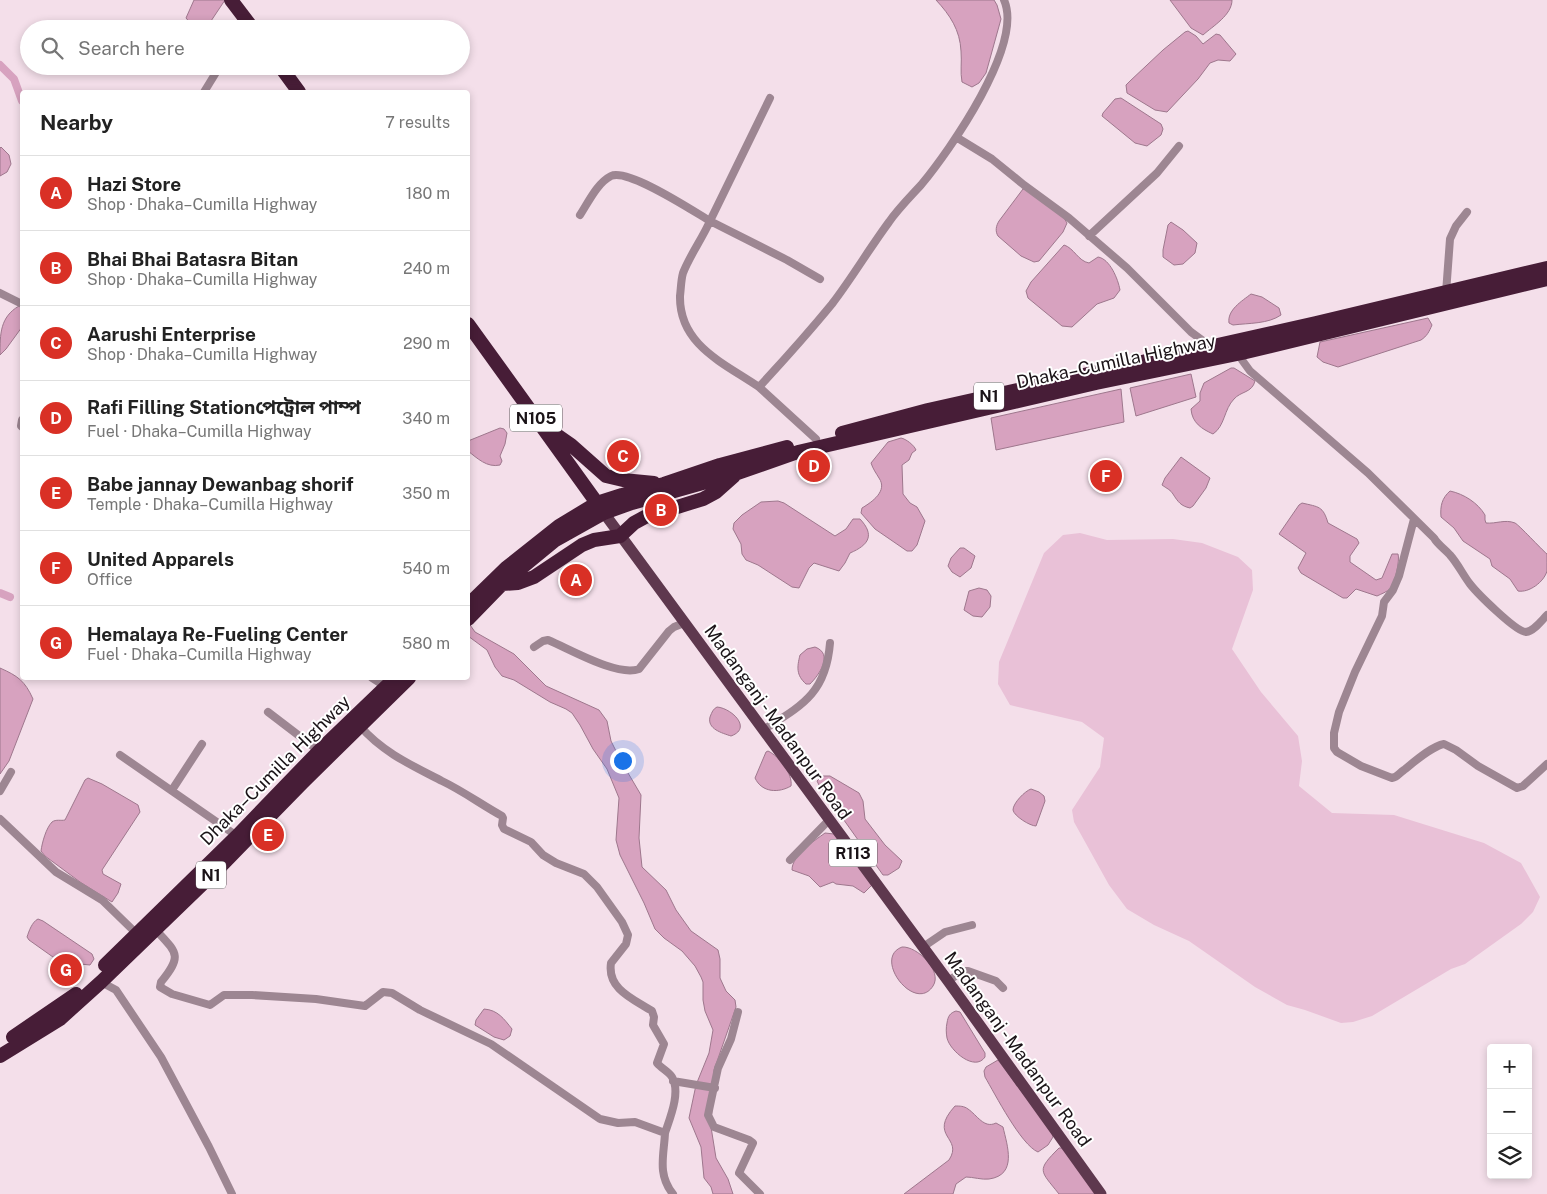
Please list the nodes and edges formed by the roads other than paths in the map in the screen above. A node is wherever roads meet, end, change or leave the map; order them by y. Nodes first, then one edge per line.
1 (231, 0) edge
2 (1004, 0) edge
3 (243, 20) edge
4 (214, 75) edge
5 (287, 75) edge
6 (205, 90) edge
7 (298, 90) edge
8 (770, 98) dead end
9 (956, 137) junction
10 (1179, 146) dead end
11 (1467, 212) dead end
12 (580, 215) dead end
13 (710, 221) junction
14 (1088, 236) junction
15 (1547, 268) edge
16 (820, 279) dead end
17 (1547, 279) edge
18 (1446, 292) junction
19 (0, 294) edge
20 (20, 303) edge
21 (470, 327) edge
22 (1211, 346) junction
23 (1242, 353) junction
24 (759, 387) junction
25 (539, 423) junction
26 (816, 439) junction
27 (738, 473) junction
28 (664, 484) junction
29 (601, 508) junction
30 (1414, 519) junction
31 (620, 536) junction
32 (502, 584) junction
33 (470, 612) edge
34 (470, 612) edge
35 (1547, 615) edge
36 (684, 623) junction
37 (830, 643) dead end
38 (534, 647) dead end
39 (407, 680) edge
40 (390, 682) edge
41 (268, 712) dead end
42 (360, 726) junction
43 (763, 730) junction
44 (202, 744) dead end
45 (319, 751) junction
46 (120, 755) dead end
47 (1547, 764) edge
48 (11, 772) dead end
49 (172, 790) junction
50 (0, 791) edge
51 (0, 819) edge
52 (829, 820) junction
53 (236, 836) junction
54 (790, 860) dead end
55 (972, 926) dead end
56 (155, 929) junction
57 (137, 934) junction
58 (923, 948) junction
59 (948, 981) junction
60 (101, 982) junction
61 (1003, 988) dead end
62 (738, 1012) dead end
63 (0, 1045) edge
64 (0, 1056) edge
65 (673, 1081) junction
66 (715, 1088) junction
67 (665, 1133) junction
68 (232, 1194) edge
69 (673, 1194) edge
70 (760, 1194) edge
71 (1101, 1194) edge

1 - 3 highway
2 - 9 street
4 - 6 street
5 - 7 highway
8 - 13 street
9 - 14 street
9 - 24 street
10 - 14 street
11 - 18 street
12 - 13 street
13 - 16 street
13 - 24 street
14 - 22 street
15 - 18 highway, Dhaka–Cumilla Highway / N1
17 - 23 highway, Dhaka–Cumilla Highway / N1
18 - 22 highway, Dhaka–Cumilla Highway / N1
19 - 20 street
21 - 25 highway, N105
22 - 26 highway, Dhaka–Cumilla Highway / N1
23 - 27 highway, Dhaka–Cumilla Highway / N1
23 - 30 street
24 - 26 street
25 - 28 highway
25 - 29 highway, N105
26 - 28 highway, Dhaka–Cumilla Highway / N1
27 - 29 highway, Dhaka–Cumilla Highway / N1
27 - 31 highway
28 - 29 highway, Dhaka–Cumilla Highway / N1
29 - 31 main road, Madanganj - Madanpur Road / R113
29 - 32 highway, Dhaka–Cumilla Highway / N1
29 - 33 highway, Dhaka–Cumilla Highway / N1
30 - 35 street
30 - 47 street
31 - 32 highway
31 - 36 main road, Madanganj - Madanpur Road / R113
32 - 34 highway, Dhaka–Cumilla Highway / N1
36 - 38 street
36 - 43 main road, Madanganj - Madanpur Road / R113
37 - 43 street
39 - 42 highway, Dhaka–Cumilla Highway / N1
40 - 45 highway, Dhaka–Cumilla Highway / N1
41 - 45 street
42 - 56 highway, Dhaka–Cumilla Highway / N1
42 - 65 street
43 - 52 main road, Madanganj - Madanpur Road / R113
44 - 49 street
45 - 53 highway, Dhaka–Cumilla Highway / N1
46 - 49 street
48 - 50 street
49 - 53 street
51 - 57 street
52 - 54 street
52 - 58 main road, Madanganj - Madanpur Road / R113
53 - 57 highway, Dhaka–Cumilla Highway / N1
55 - 58 street
56 - 60 highway, Dhaka–Cumilla Highway / N1
56 - 67 street
57 - 63 highway, Dhaka–Cumilla Highway / N1
58 - 59 main road, Madanganj - Madanpur Road / R113
59 - 61 street
59 - 71 main road, Madanganj - Madanpur Road / R113
60 - 64 highway, Dhaka–Cumilla Highway / N1
60 - 68 street
62 - 66 street
65 - 66 street
65 - 67 street
66 - 70 street
67 - 69 street

